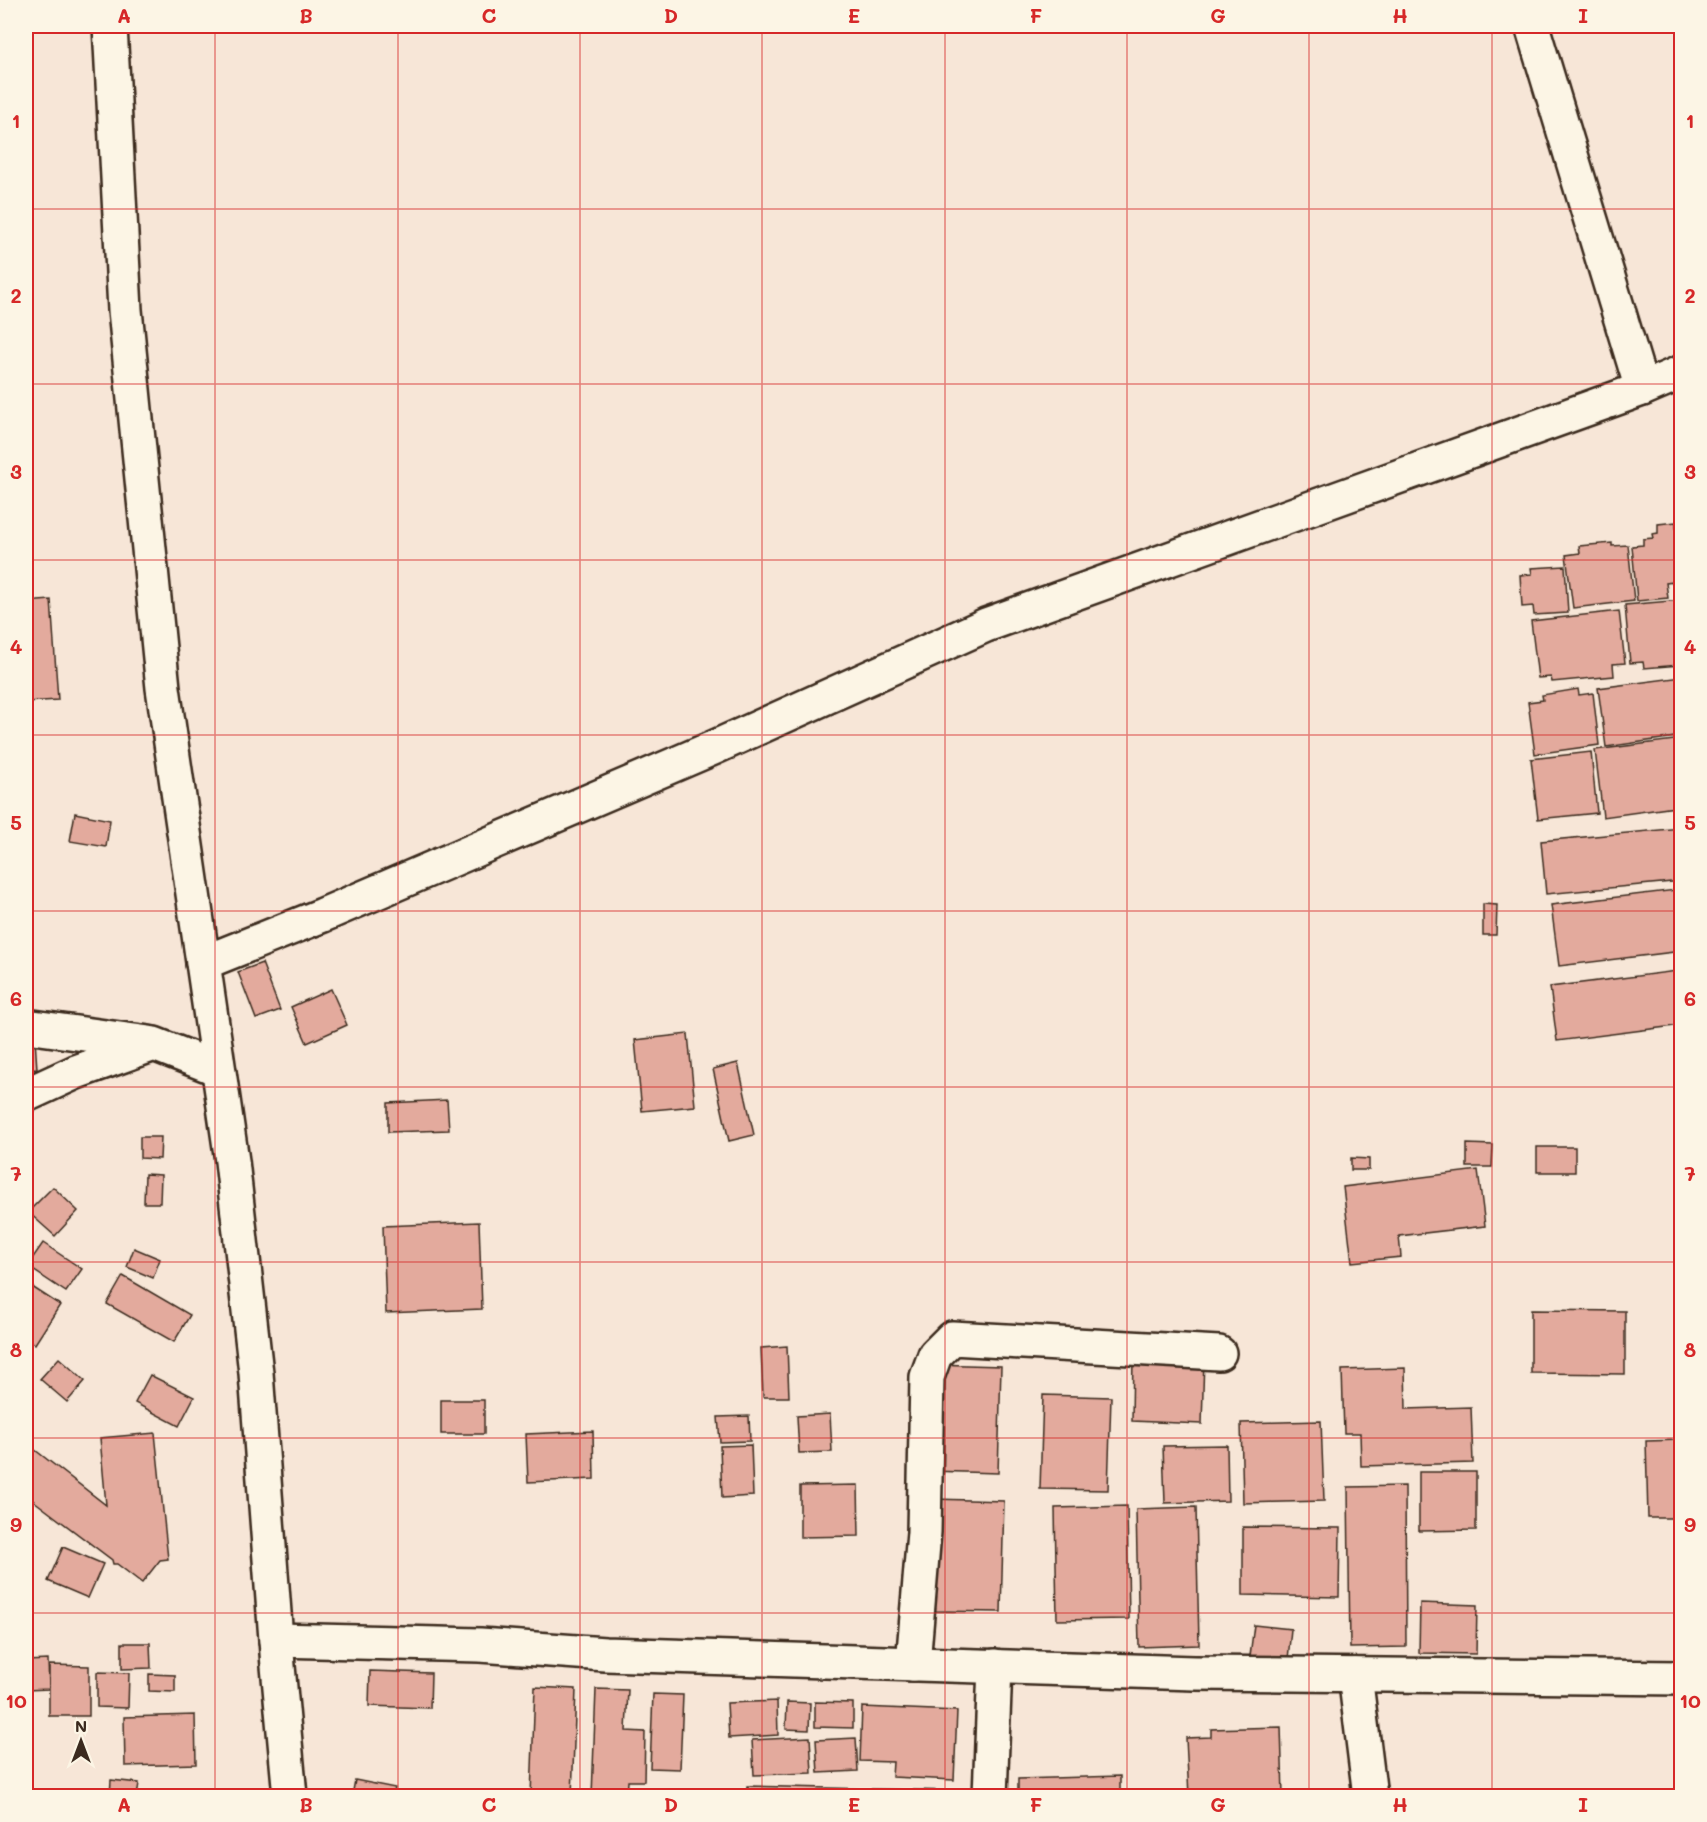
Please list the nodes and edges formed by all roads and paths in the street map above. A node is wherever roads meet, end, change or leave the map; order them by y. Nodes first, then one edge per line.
1 (110, 26) edge
2 (1532, 26) edge
3 (1682, 372) edge
4 (1642, 389) junction
5 (203, 963) junction
6 (26, 1026) edge
7 (154, 1044) junction
8 (218, 1069) junction
9 (26, 1095) edge
10 (1219, 1353) dead end
11 (276, 1640) junction
12 (913, 1664) junction
13 (995, 1666) junction
14 (1355, 1675) junction
15 (1682, 1678) edge
16 (290, 1797) edge
17 (990, 1797) edge
18 (1370, 1797) edge

1 - 5 street
2 - 4 street
3 - 4 street
4 - 5 street
5 - 8 street
6 - 7 street
7 - 8 street
7 - 9 street
8 - 11 street
10 - 12 street
11 - 12 street
11 - 16 street
12 - 13 street
13 - 14 street
13 - 17 street
14 - 15 street
14 - 18 street

